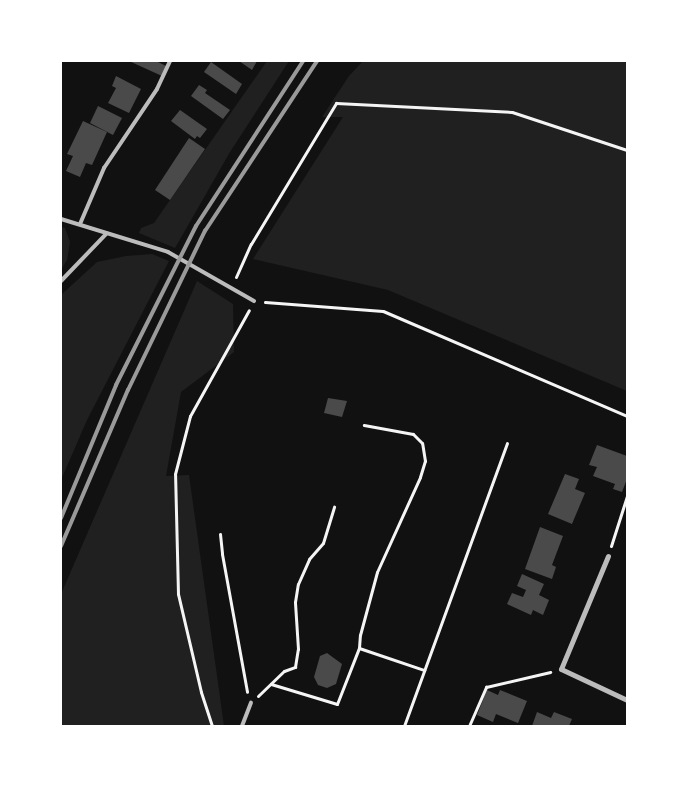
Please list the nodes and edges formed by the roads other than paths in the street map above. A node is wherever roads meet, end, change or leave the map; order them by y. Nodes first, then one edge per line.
1 (170, 61) edge
2 (61, 219) edge
3 (80, 224) junction
4 (108, 233) junction
5 (61, 281) edge
6 (254, 301) road end
7 (608, 556) road end
8 (627, 700) edge
9 (251, 703) road end
10 (242, 726) edge

1 - 3 lane
2 - 3 lane
3 - 4 lane
4 - 5 lane
4 - 6 lane
7 - 8 street
9 - 10 lane

